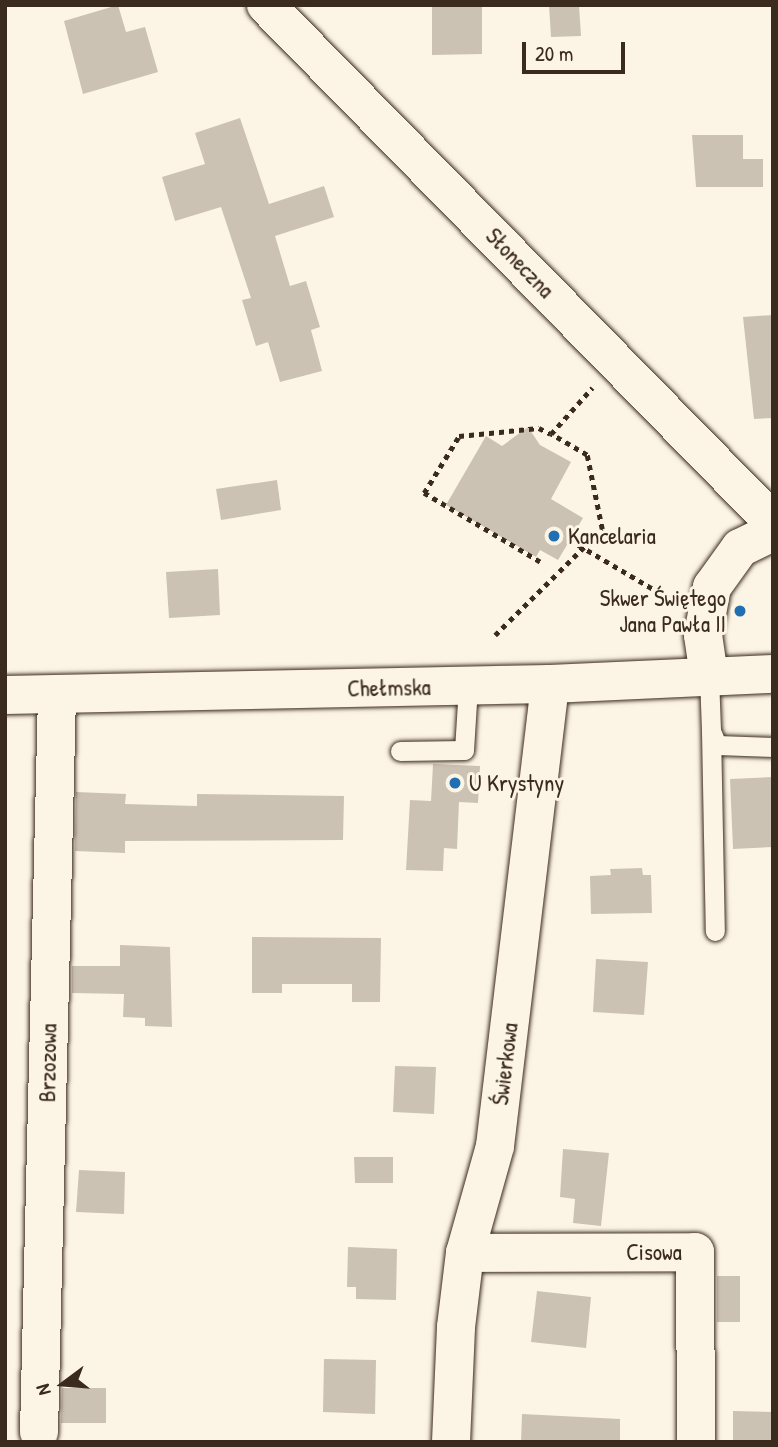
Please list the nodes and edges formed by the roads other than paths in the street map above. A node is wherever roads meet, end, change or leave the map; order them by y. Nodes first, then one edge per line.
1 (267, 5) edge
2 (773, 522) edge
3 (773, 532) edge
4 (773, 674) edge
5 (709, 677) junction
6 (550, 684) junction
7 (468, 686) junction
8 (57, 694) junction
9 (5, 695) edge
10 (711, 731) junction
11 (773, 747) edge
12 (400, 751) dead end
13 (715, 932) dead end
14 (465, 1253) junction
15 (39, 1432) dead end
16 (451, 1442) edge
17 (696, 1442) edge

1 - 2 street, Słoneczna
3 - 5 street
4 - 5 street, Chełmska
5 - 6 street, Chełmska
5 - 10 lane
6 - 7 street, Chełmska
6 - 14 street, Świerkowa
7 - 8 street, Chełmska
7 - 12 lane
8 - 9 street, Chełmska
8 - 15 street, Brzozowa
10 - 11 lane
10 - 13 lane
14 - 16 street, Świerkowa
14 - 17 street, Cisowa

